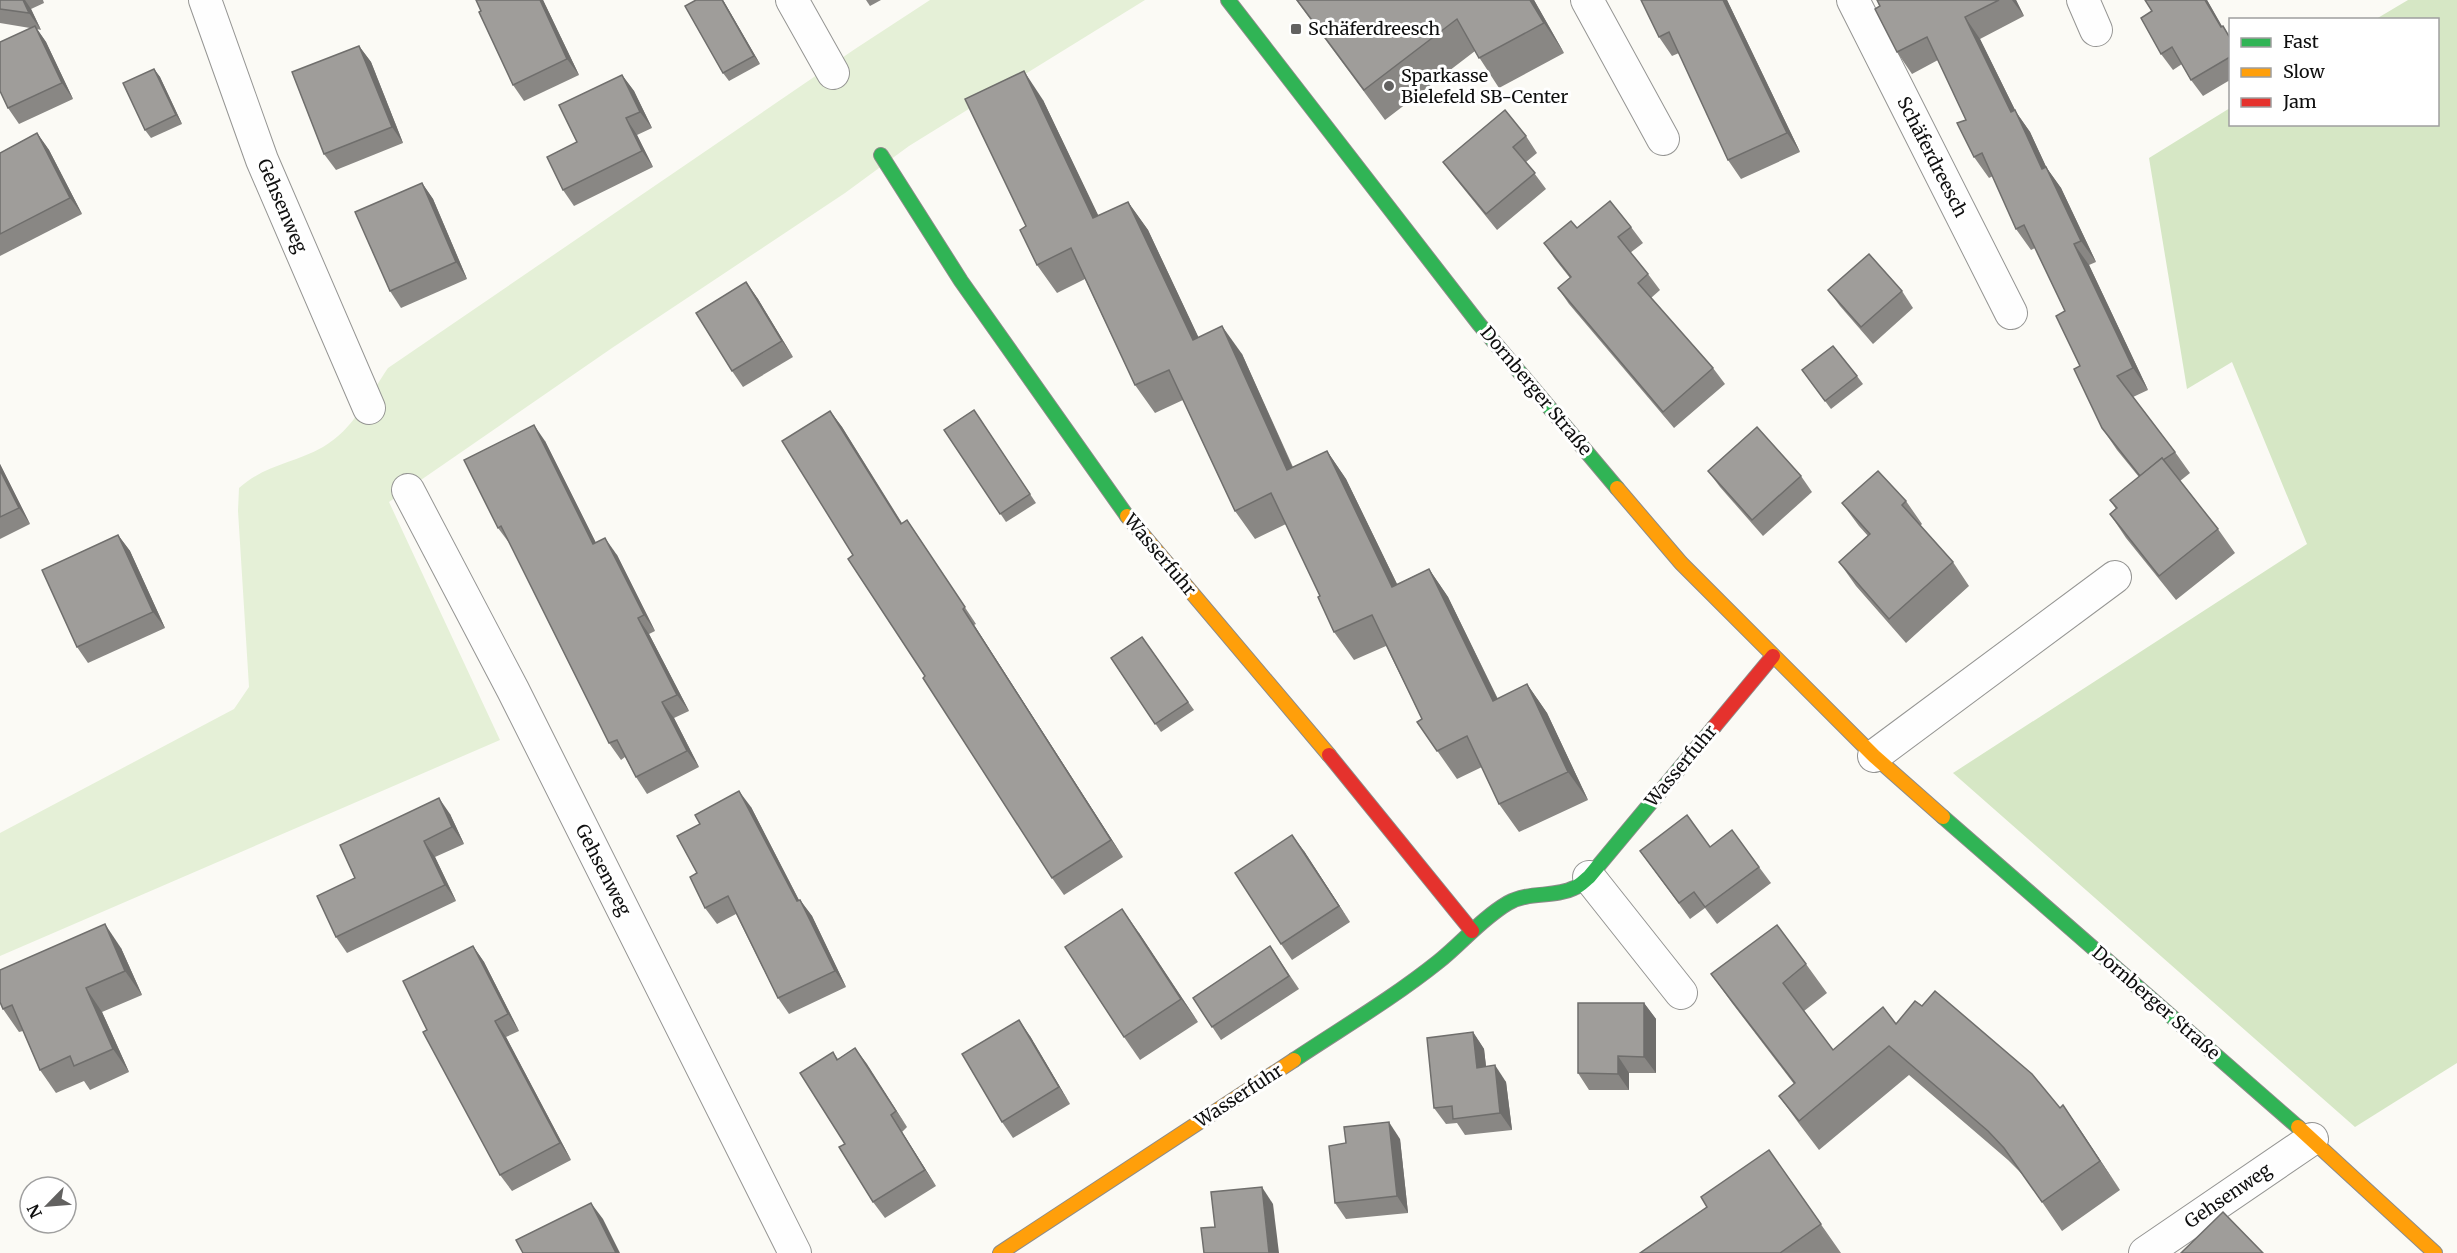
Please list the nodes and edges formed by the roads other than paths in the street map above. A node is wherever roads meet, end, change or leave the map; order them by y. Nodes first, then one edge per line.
1 (205, 0) edge
2 (792, 0) edge
3 (1228, 0) edge
4 (1587, 0) edge
5 (1853, 0) edge
6 (2083, 0) edge
7 (2096, 30) dead end
8 (832, 73) dead end
9 (1663, 139) dead end
10 (881, 155) dead end
11 (2011, 313) dead end
12 (369, 408) dead end
13 (408, 490) dead end
14 (2115, 577) dead end
15 (1773, 656) junction
16 (1874, 756) junction
17 (1589, 877) junction
18 (1472, 931) junction
19 (1681, 993) dead end
20 (2312, 1140) junction
21 (795, 1253) edge
22 (1000, 1253) edge
23 (2145, 1253) edge
24 (2435, 1253) edge

1 - 12 street, Gehsenweg
2 - 8 street
3 - 15 street, Dornberger Straße
4 - 9 street
5 - 11 street, Schäferdreesch
6 - 7 street
10 - 18 street, Wasserfuhr
13 - 21 street, Gehsenweg
14 - 16 street
15 - 16 street, Dornberger Straße
15 - 17 street, Wasserfuhr
16 - 20 street, Dornberger Straße
17 - 18 street, Wasserfuhr
17 - 19 street
18 - 22 street, Wasserfuhr
20 - 23 street, Gehsenweg
20 - 24 street, Dornberger Straße

